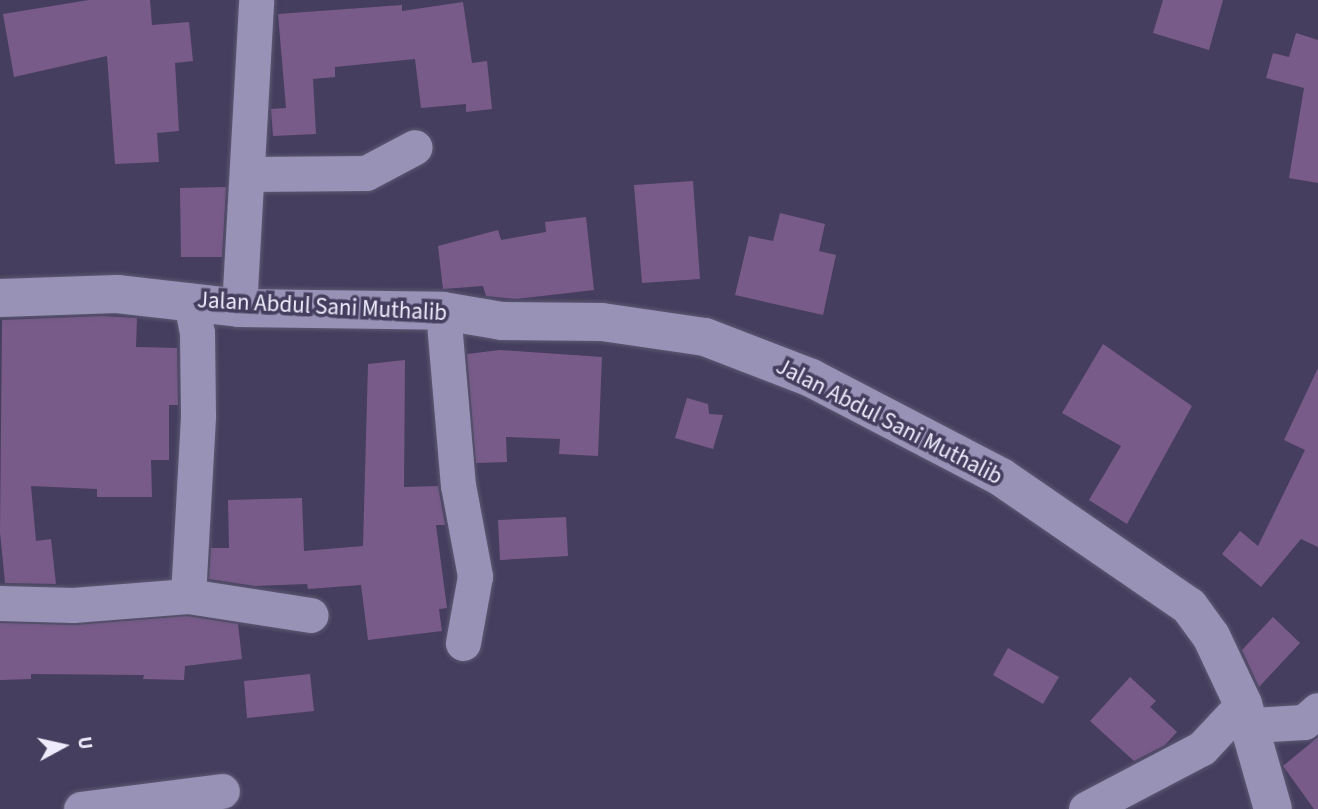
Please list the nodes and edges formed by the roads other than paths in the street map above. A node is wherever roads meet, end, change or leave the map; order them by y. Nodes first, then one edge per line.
1 (256, 0) edge
2 (415, 147) dead end
3 (248, 174) junction
4 (0, 298) edge
5 (191, 301) junction
6 (239, 308) junction
7 (443, 311) junction
8 (188, 596) junction
9 (0, 603) edge
10 (311, 615) dead end
11 (463, 643) dead end
12 (1318, 710) edge
13 (1247, 714) junction
14 (222, 791) dead end
15 (81, 809) edge
16 (1086, 809) edge
17 (1273, 809) edge

1 - 3 street
2 - 3 street
3 - 6 street
4 - 5 street, Jalan Abdul Sani Muthalib
5 - 6 street, Jalan Abdul Sani Muthalib
5 - 8 street
6 - 7 street, Jalan Abdul Sani Muthalib
7 - 11 street
7 - 13 street, Jalan Abdul Sani Muthalib
8 - 9 street
8 - 10 street
12 - 13 street
13 - 16 street
13 - 17 street, Jalan Abdul Sani Muthalib
14 - 15 street

